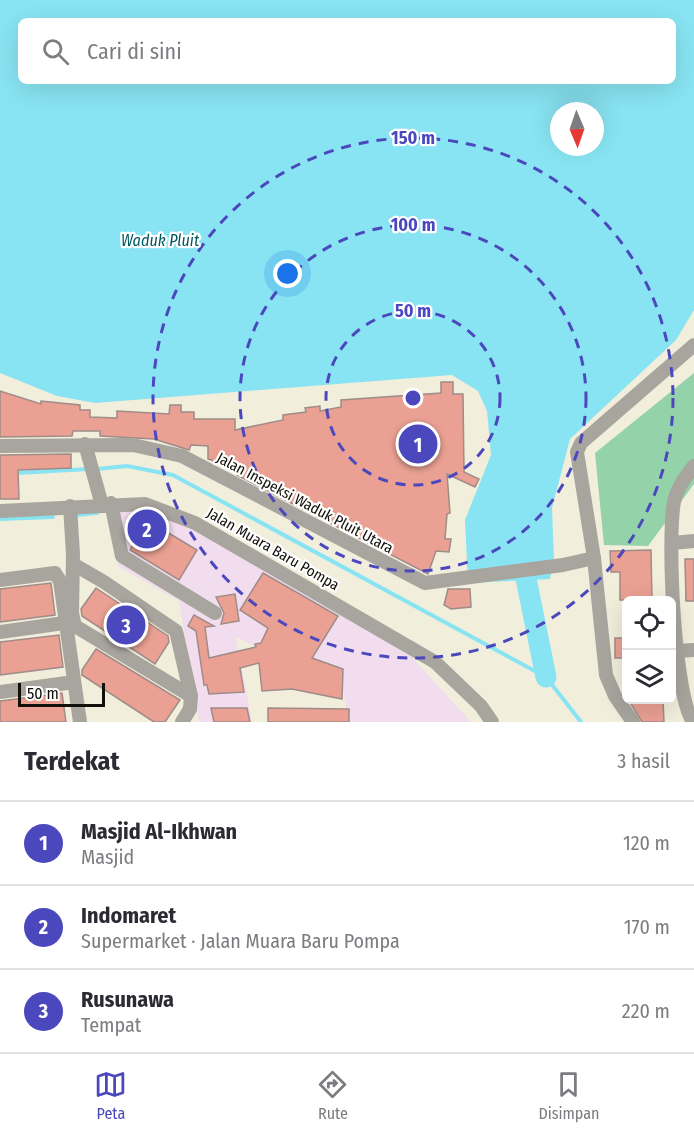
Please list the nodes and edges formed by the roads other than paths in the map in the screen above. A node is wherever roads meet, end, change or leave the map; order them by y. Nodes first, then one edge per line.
1 (694, 345) edge
2 (0, 446) edge
3 (86, 450) junction
4 (694, 466) edge
5 (106, 504) junction
6 (70, 506) junction
7 (0, 511) edge
8 (694, 542) edge
9 (672, 543) junction
10 (594, 558) junction
11 (73, 564) junction
12 (1, 578) edge
13 (214, 613) dead end
14 (69, 623) junction
15 (0, 632) edge
16 (694, 650) edge
17 (677, 651) junction
18 (74, 682) junction
19 (0, 692) edge
20 (190, 696) junction
21 (80, 722) edge
22 (182, 722) edge
23 (492, 722) edge
24 (633, 722) edge
25 (693, 722) edge

1 - 10 street
2 - 3 street, Jalan Inspeksi Waduk Pluit Utara
3 - 5 street
3 - 10 street, Jalan Inspeksi Waduk Pluit Utara
4 - 9 street
5 - 6 street, Jalan Muara Baru Pompa
5 - 13 street
5 - 23 street, Jalan Muara Baru Pompa
6 - 7 street, Jalan Muara Baru Pompa
6 - 11 street
8 - 9 street
9 - 17 street
10 - 24 street
11 - 14 street
11 - 20 street
12 - 14 street
14 - 15 street
14 - 18 street
14 - 20 street
16 - 17 street
17 - 25 street
18 - 19 street
18 - 21 street
20 - 22 street

